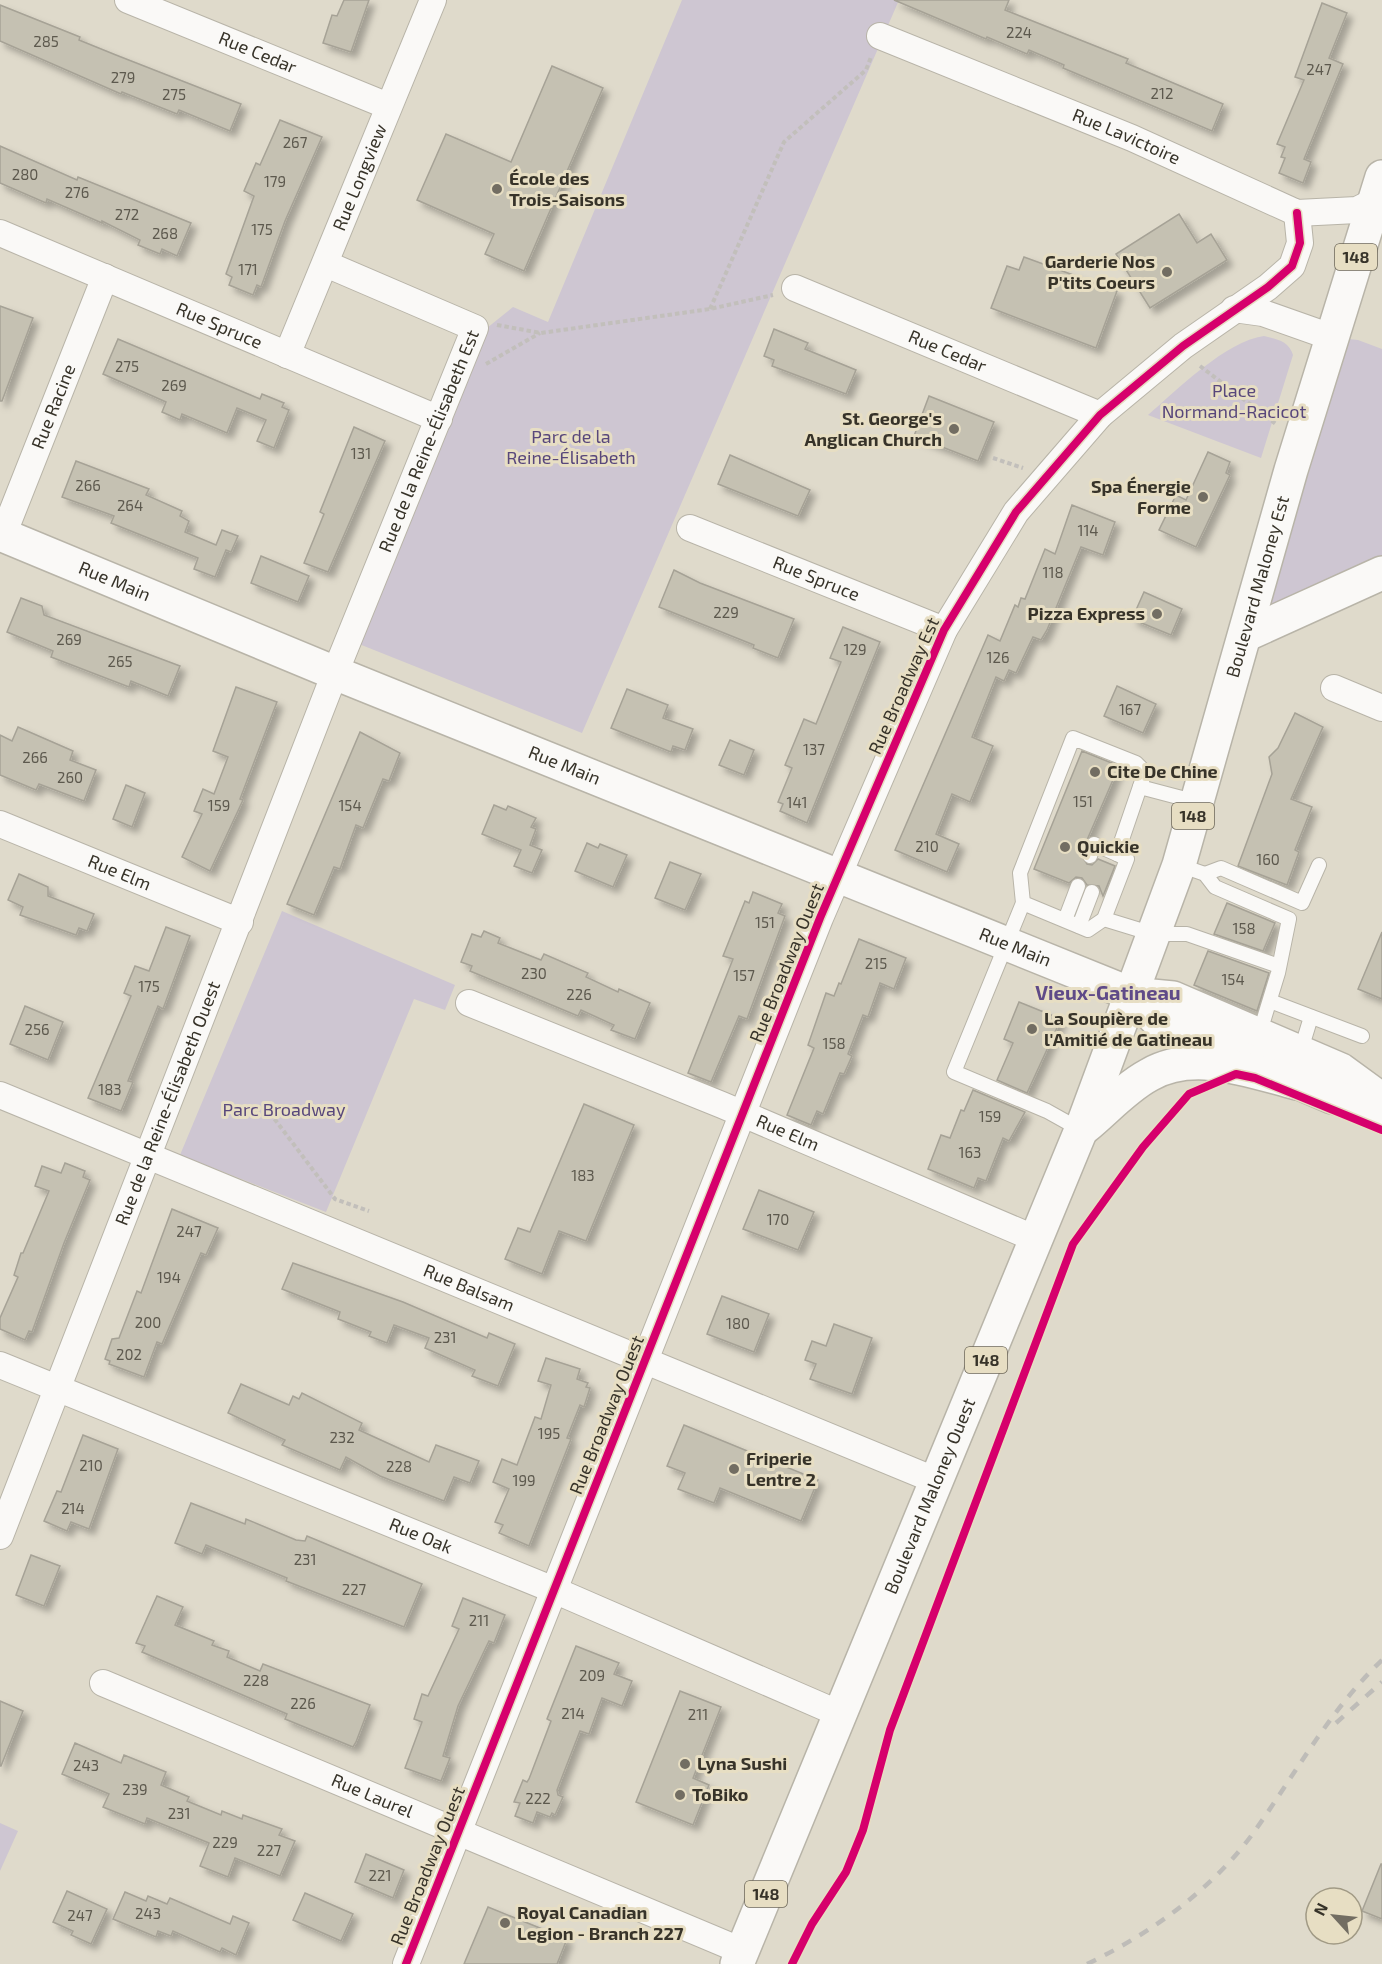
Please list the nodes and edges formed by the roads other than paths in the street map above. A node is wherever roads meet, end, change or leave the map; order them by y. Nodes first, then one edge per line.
1 (128, 0) edge
2 (433, 0) edge
3 (880, 36) road end
4 (388, 106) junction
5 (1378, 190) edge
6 (1297, 213) junction
7 (0, 233) edge
8 (326, 264) junction
9 (105, 277) junction
10 (795, 288) road end
11 (1234, 309) junction
12 (1331, 337) junction
13 (288, 355) junction
14 (1100, 415) junction
15 (440, 419) junction
16 (690, 528) dead end
17 (2, 534) edge
18 (1382, 573) edge
19 (944, 630) junction
20 (1245, 635) junction
21 (335, 673) junction
22 (1334, 688) dead end
23 (1382, 708) edge
24 (1140, 787) junction
25 (1197, 802) junction
26 (0, 824) edge
27 (1110, 855) junction
28 (1090, 856) dead end
29 (1319, 864) dead end
30 (1192, 869) junction
31 (839, 877) junction
32 (1078, 886) dead end
33 (1092, 892) dead end
34 (1023, 903) junction
35 (1104, 919) junction
36 (1065, 920) junction
37 (240, 922) junction
38 (1079, 926) junction
39 (1153, 934) junction
40 (1005, 944) junction
41 (1279, 966) junction
42 (1131, 994) junction
43 (1270, 1001) junction
44 (469, 1003) dead end
45 (1311, 1017) junction
46 (1258, 1035) junction
47 (1362, 1036) dead end
48 (1298, 1068) junction
49 (0, 1095) edge
50 (1382, 1100) edge
51 (1382, 1108) edge
52 (742, 1114) junction
53 (1081, 1130) junction
54 (149, 1156) junction
55 (1036, 1239) junction
56 (645, 1362) junction
57 (0, 1365) edge
58 (56, 1388) junction
59 (937, 1480) junction
60 (0, 1536) edge
61 (554, 1590) junction
62 (103, 1683) dead end
63 (840, 1714) junction
64 (459, 1831) junction
65 (740, 1957) edge
66 (406, 1964) edge

1 - 4 street, Rue Cedar
2 - 4 street, Rue Longview
3 - 6 street, Rue Lavictoire
4 - 8 street, Rue Longview
5 - 6 street, Rue Lavictoire
5 - 12 main road, Boulevard Maloney Est / 148
6 - 11 street, Rue Broadway Est
7 - 9 street, Rue Spruce
8 - 13 street, Rue Longview
8 - 15 street, Rue de la Reine-Élisabeth Est
9 - 13 street, Rue Spruce
9 - 17 street, Rue Racine
10 - 14 street, Rue Cedar
11 - 12 street
11 - 14 street, Rue Broadway Est
12 - 20 main road, Boulevard Maloney Est / 148
13 - 15 street, Rue Spruce
14 - 19 street, Rue Broadway Est
15 - 21 street, Rue de la Reine-Élisabeth Est
16 - 19 street, Rue Spruce
17 - 21 main road, Rue Main
18 - 20 main road
19 - 31 street, Rue Broadway Est
20 - 25 main road, Boulevard Maloney Est / 148
21 - 31 main road, Rue Main
21 - 37 street, Rue de la Reine-Élisabeth Ouest
22 - 23 street
24 - 25 lane
24 - 27 lane
24 - 34 lane
25 - 30 main road, Boulevard Maloney Est / 148
26 - 37 street, Rue Elm
27 - 28 lane
27 - 35 lane
29 - 30 lane
30 - 39 main road, Boulevard Maloney Est / 148
30 - 41 lane
31 - 40 main road, Rue Main
31 - 52 street, Rue Broadway Ouest
32 - 36 lane
33 - 38 lane
34 - 36 lane
34 - 40 lane
35 - 38 lane
35 - 39 lane
36 - 38 lane
37 - 54 street, Rue de la Reine-Élisabeth Ouest
39 - 41 lane
39 - 42 main road, Boulevard Maloney Est / 148
40 - 42 main road, Rue Main
40 - 53 lane
41 - 43 lane
42 - 46 main road, Rue Main
42 - 48 main road, Rue Main
42 - 53 main road, Boulevard Maloney Ouest / 148
43 - 45 lane
43 - 46 lane
44 - 52 street, Rue Elm
45 - 47 lane
45 - 48 lane
46 - 48 main road, Rue Main
48 - 50 main road, Rue Main
48 - 51 main road, Rue Main
48 - 53 main road
49 - 54 street, Rue Balsam
52 - 55 street, Rue Elm
52 - 56 street, Rue Broadway Ouest
53 - 55 main road, Boulevard Maloney Ouest / 148
54 - 56 street, Rue Balsam
54 - 58 street, Rue de la Reine-Élisabeth Ouest
55 - 59 main road, Boulevard Maloney Ouest / 148
56 - 59 street, Rue Balsam
56 - 61 street, Rue Broadway Ouest
57 - 58 street, Rue Oak
58 - 60 street, Rue de la Reine-Élisabeth Ouest
58 - 61 street, Rue Oak
59 - 63 main road, Boulevard Maloney Ouest / 148
61 - 63 street, Rue Oak
61 - 64 street, Rue Broadway Ouest
62 - 64 street, Rue Laurel
63 - 65 main road, Boulevard Maloney Ouest / 148
64 - 65 street, Rue Laurel
64 - 66 street, Rue Broadway Ouest

